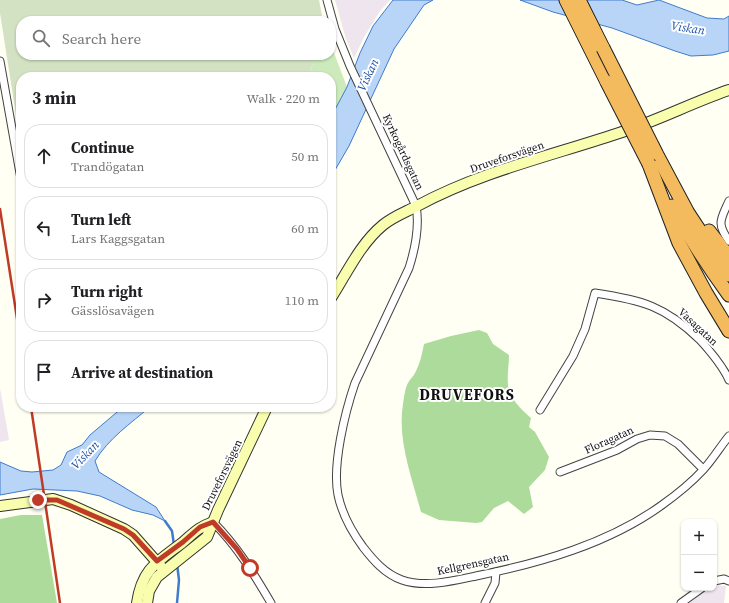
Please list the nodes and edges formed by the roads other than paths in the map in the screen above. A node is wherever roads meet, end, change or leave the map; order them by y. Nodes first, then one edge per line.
1 (327, 0) edge
2 (566, 0) edge
3 (579, 0) edge
4 (331, 16) edge
5 (336, 32) edge
6 (0, 61) edge
7 (729, 90) edge
8 (16, 151) edge
9 (653, 159) junction
10 (729, 201) edge
11 (416, 206) junction
12 (729, 241) edge
13 (729, 257) edge
14 (729, 275) edge
15 (336, 290) edge
16 (729, 295) edge
17 (729, 332) edge
18 (729, 380) edge
19 (540, 410) dead end
20 (265, 412) edge
21 (729, 436) edge
22 (704, 469) junction
23 (560, 472) dead end
24 (0, 506) edge
25 (213, 522) junction
26 (157, 561) junction
27 (168, 567) junction
28 (496, 572) junction
29 (717, 580) edge
30 (729, 581) edge
31 (698, 591) edge
32 (137, 603) edge
33 (147, 603) edge
34 (271, 603) edge
35 (485, 603) edge
36 (681, 603) edge

1 - 4 street, Kyrkogårdsgatan
2 - 9 highway, bridge
3 - 9 highway, bridge
5 - 11 street, Kyrkogårdsgatan
6 - 8 street
7 - 11 street, Druveforsvägen
9 - 13 highway
9 - 14 highway
9 - 16 highway
9 - 17 highway
10 - 12 street
11 - 15 street, Druveforsvägen
11 - 28 street, Kellgrensgatan
18 - 19 street, Vasagatan
20 - 25 street, Druveforsvägen
21 - 22 street, Kellgrensgatan
22 - 23 street, Floragatan
22 - 28 street, Kellgrensgatan
24 - 26 street
25 - 26 street
25 - 27 street, Druveforsvägen
25 - 34 street
26 - 27 street
26 - 32 street
27 - 33 street, Druveforsvägen
28 - 35 street
29 - 30 street
31 - 36 street

